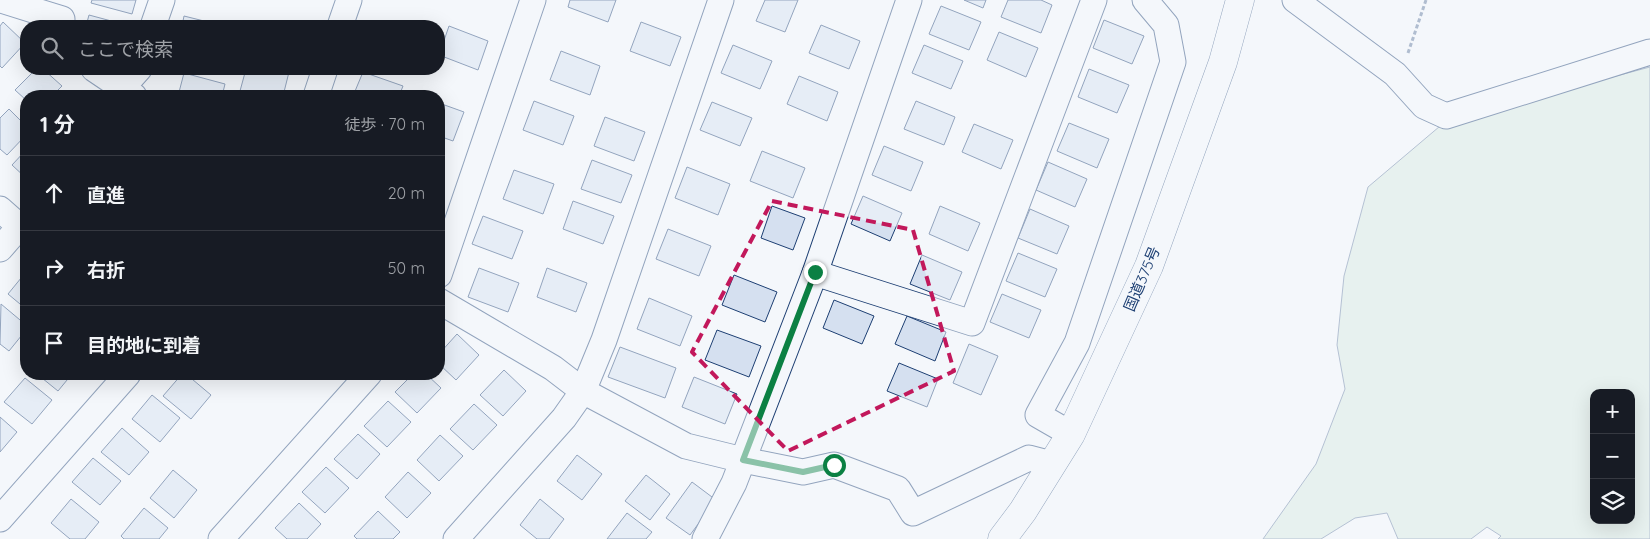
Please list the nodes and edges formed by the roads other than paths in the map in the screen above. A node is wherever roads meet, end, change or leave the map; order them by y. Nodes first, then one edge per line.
1 (1, 0) edge
2 (162, 0) edge
3 (349, 0) edge
4 (533, 0) edge
5 (721, 0) edge
6 (909, 0) edge
7 (1094, 0) edge
8 (1145, 0) edge
9 (1240, 0) edge
10 (1295, 0) edge
11 (63, 15) edge
12 (155, 20) edge
13 (342, 20) edge
14 (1650, 52) edge
15 (103, 75) edge
16 (136, 75) edge
17 (323, 75) edge
18 (125, 90) edge
19 (129, 90) edge
20 (318, 90) edge
21 (0, 209) edge
22 (20, 226) edge
23 (20, 232) edge
24 (0, 249) edge
25 (445, 257) edge
26 (815, 272) junction
27 (445, 305) edge
28 (123, 380) edge
29 (364, 380) edge
30 (583, 391) junction
31 (1071, 434) junction
32 (743, 460) junction
33 (1052, 464) junction
34 (0, 519) edge
35 (222, 539) edge
36 (456, 539) edge
37 (705, 539) edge
38 (1002, 539) edge

1 - 11 street
2 - 12 street
3 - 13 street
4 - 25 street
5 - 30 street
6 - 26 street
7 - 26 street
8 - 31 street
9 - 31 highway, 国道375号
10 - 14 street
15 - 18 street
16 - 19 street
17 - 20 street
21 - 22 street
23 - 24 street
26 - 32 street
27 - 30 street
28 - 34 street
29 - 35 street
30 - 32 street
30 - 36 street
31 - 33 highway, 国道375号
32 - 33 street
32 - 37 street
33 - 38 highway, 国道375号

